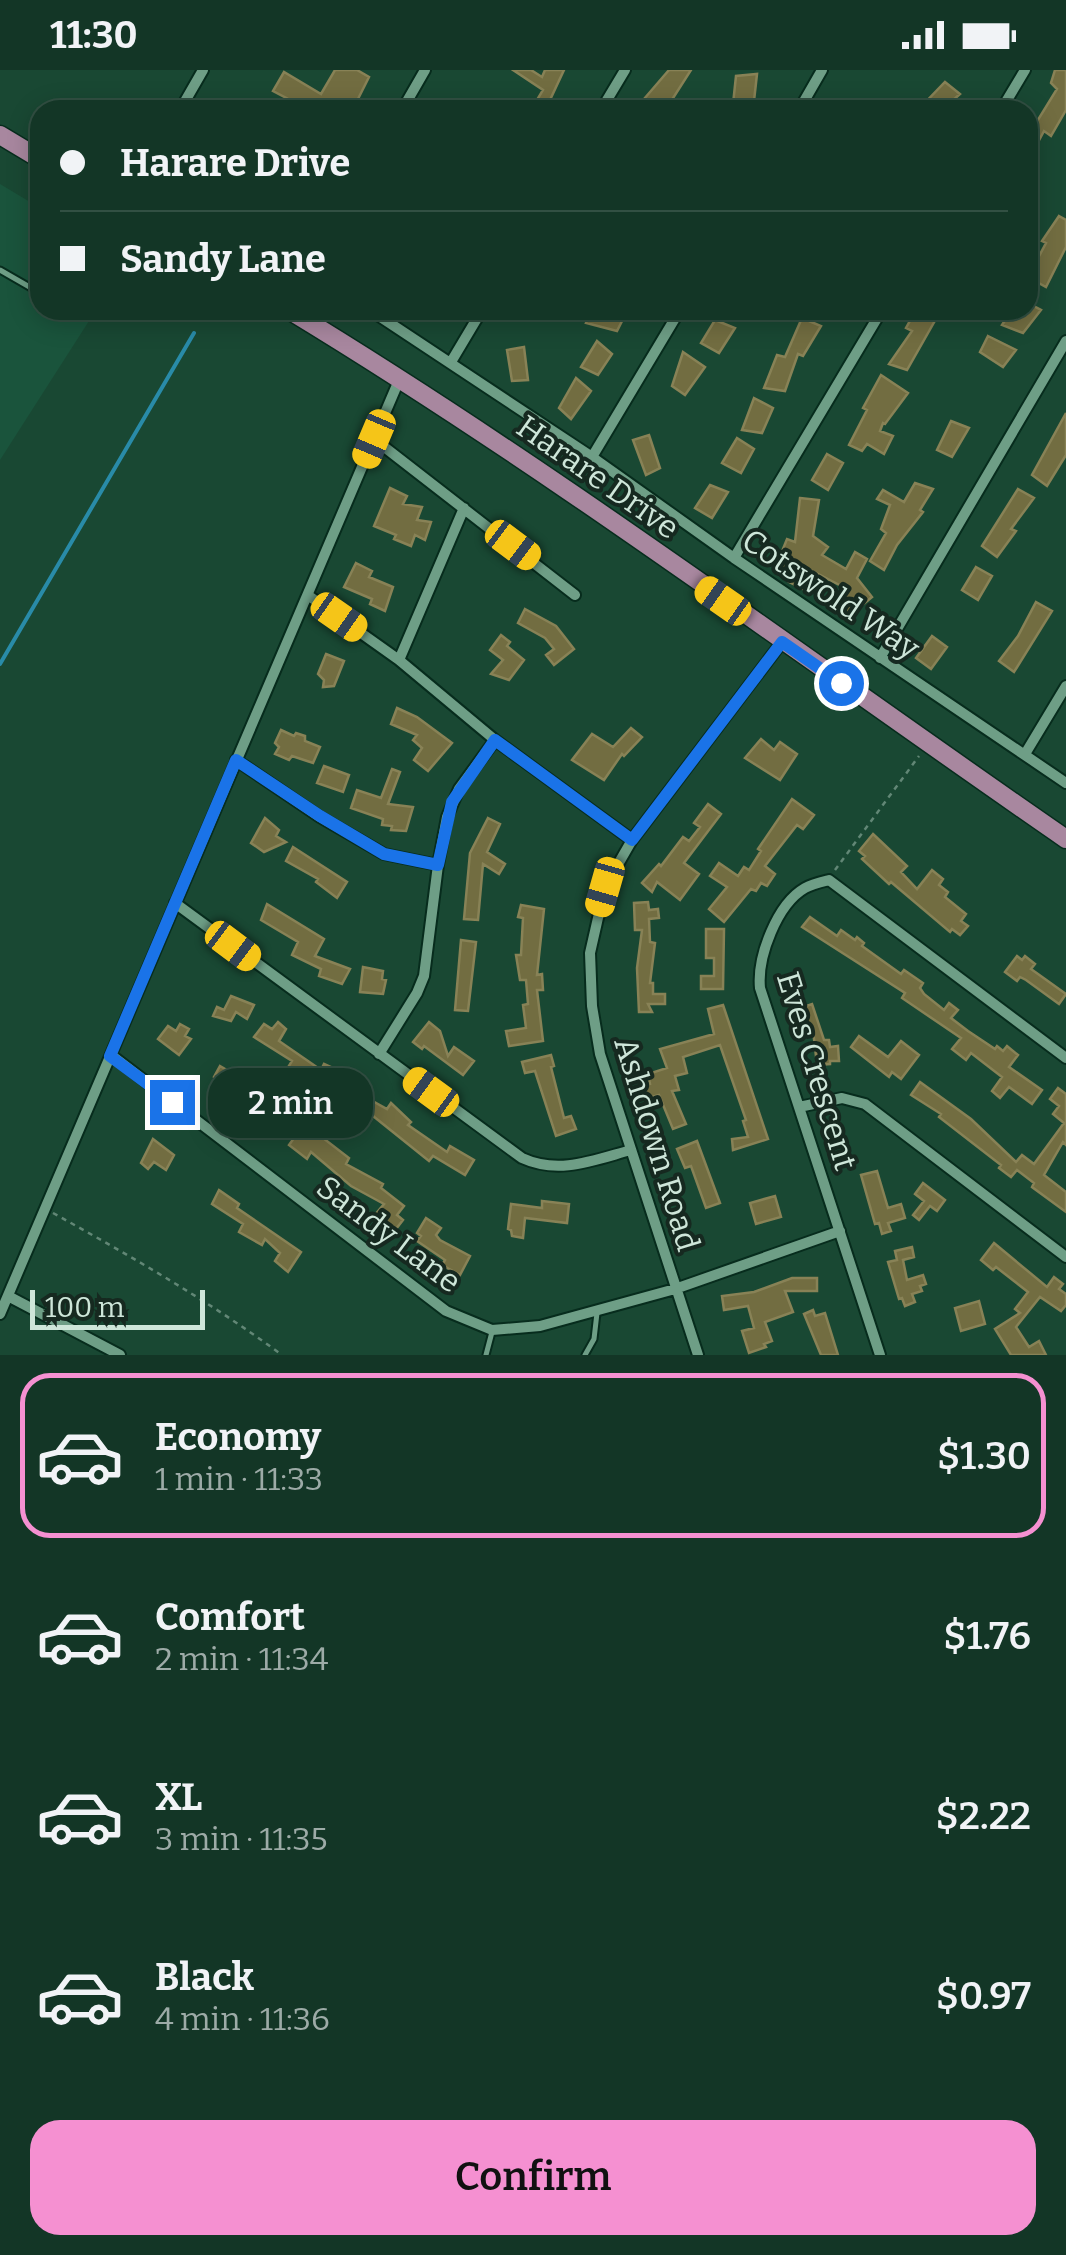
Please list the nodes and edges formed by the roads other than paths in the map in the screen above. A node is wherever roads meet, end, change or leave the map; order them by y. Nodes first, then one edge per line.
1 (204, 70) edge
2 (425, 70) edge
3 (625, 70) edge
4 (822, 70) edge
5 (1025, 70) edge
6 (186, 100) edge
7 (408, 100) edge
8 (608, 100) edge
9 (805, 100) edge
10 (1007, 100) edge
11 (0, 135) edge
12 (30, 153) edge
13 (0, 270) edge
14 (30, 286) edge
15 (304, 320) edge
16 (386, 320) edge
17 (476, 320) edge
18 (674, 320) edge
19 (876, 320) edge
20 (1066, 341) edge
21 (451, 362) junction
22 (400, 378) junction
23 (374, 439) junction
24 (592, 456) junction
25 (464, 508) junction
26 (734, 558) junction
27 (575, 595) dead end
28 (308, 596) junction
29 (782, 642) junction
30 (880, 658) junction
31 (399, 660) junction
32 (1066, 686) edge
33 (495, 740) junction
34 (1025, 754) junction
35 (236, 760) junction
36 (1066, 784) edge
37 (1066, 838) edge
38 (632, 840) junction
39 (438, 865) junction
40 (174, 903) junction
41 (379, 1054) junction
42 (110, 1056) junction
43 (1066, 1058) edge
44 (799, 1107) junction
45 (631, 1150) junction
46 (840, 1230) junction
47 (1066, 1258) edge
48 (675, 1289) junction
49 (8, 1296) junction
50 (597, 1310) junction
51 (0, 1314) edge
52 (492, 1330) junction
53 (120, 1355) edge
54 (486, 1355) edge
55 (585, 1355) edge
56 (698, 1355) edge
57 (880, 1355) edge

1 - 6 street
2 - 7 street
3 - 8 street
4 - 9 street
5 - 10 street
11 - 12 main road
13 - 14 lane
15 - 22 main road, Harare Drive
16 - 21 street, Cotswold Way
17 - 21 street
18 - 24 street
19 - 26 street
20 - 30 street
21 - 24 street, Cotswold Way
22 - 23 street
22 - 29 main road, Harare Drive
23 - 25 street
23 - 28 street
24 - 26 street, Cotswold Way
25 - 27 street
25 - 31 street
26 - 30 street, Cotswold Way
28 - 31 street
28 - 35 street
29 - 37 main road, Harare Drive
29 - 38 street, Ashdown Road
30 - 34 street, Cotswold Way
31 - 33 street
32 - 34 street
33 - 38 street
33 - 39 street
34 - 36 street, Cotswold Way
35 - 39 street
35 - 40 street
38 - 45 street, Ashdown Road
39 - 41 street
40 - 41 street
40 - 42 street
41 - 45 street
42 - 49 street
42 - 52 street, Sandy Lane
43 - 44 street, Eves Crescent
44 - 46 street, Eves Crescent
44 - 47 street
45 - 48 street, Ashdown Road
46 - 48 street, Sandy Lane
46 - 57 street, Eves Crescent
48 - 50 street, Sandy Lane
48 - 56 street, Ashdown Road
49 - 51 street
49 - 53 street
50 - 52 street, Sandy Lane
50 - 55 lane
52 - 54 lane

